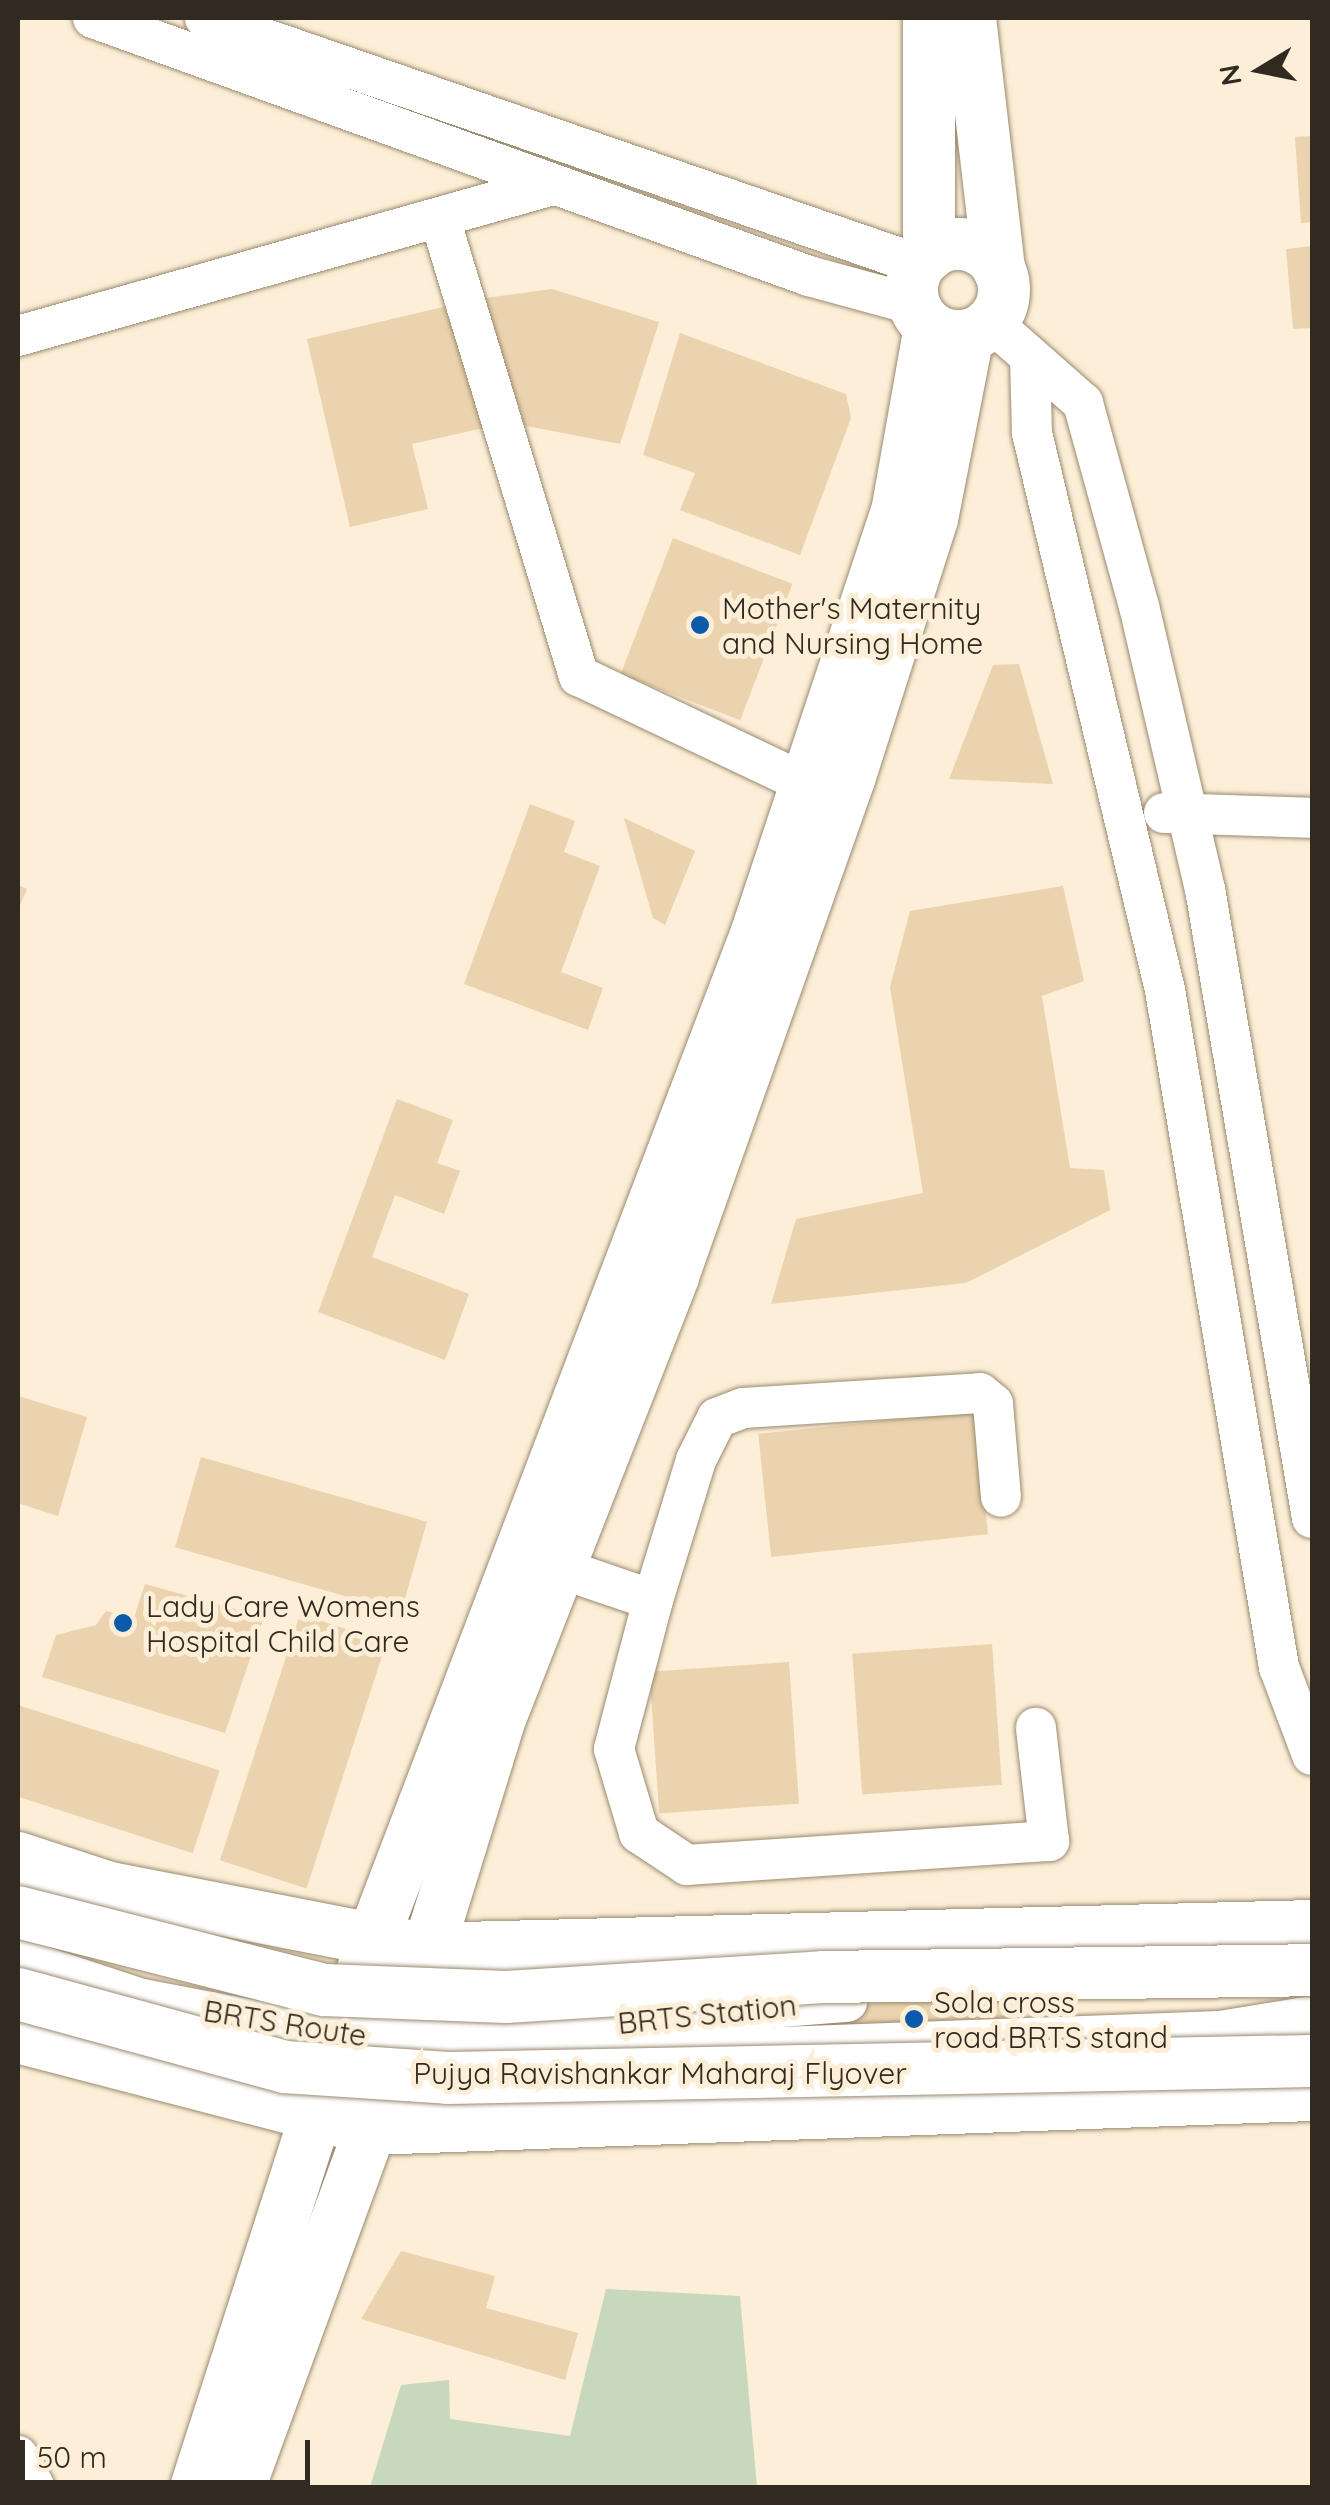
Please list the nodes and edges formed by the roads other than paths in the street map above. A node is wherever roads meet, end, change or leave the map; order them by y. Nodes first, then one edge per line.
1 (93, 18) edge
2 (204, 18) edge
3 (929, 18) edge
4 (970, 18) edge
5 (553, 185) junction
6 (440, 219) junction
7 (999, 270) junction
8 (942, 302) junction
9 (18, 336) edge
10 (1030, 358) junction
11 (806, 784) junction
12 (1130, 812) junction
13 (1188, 814) junction
14 (1312, 818) edge
15 (1001, 1497) dead end
16 (1312, 1518) edge
17 (560, 1568) junction
18 (653, 1600) junction
19 (1036, 1728) dead end
20 (1312, 1755) edge
21 (18, 1858) edge
22 (18, 1912) edge
23 (1312, 1926) edge
24 (372, 1942) junction
25 (424, 1948) junction
26 (18, 1958) edge
27 (1312, 1970) edge
28 (18, 1994) edge
29 (1312, 2002) edge
30 (1312, 2016) edge
31 (18, 2037) edge
32 (344, 2037) junction
33 (559, 2038) junction
34 (401, 2039) junction
35 (1312, 2061) edge
36 (1312, 2095) edge
37 (314, 2122) junction
38 (370, 2129) junction
39 (18, 2456) edge
40 (35, 2488) edge
41 (196, 2488) edge
42 (240, 2488) edge

1 - 5 street
2 - 8 street
3 - 8 main road
4 - 7 main road
5 - 6 street
5 - 8 street
6 - 9 street
6 - 11 street
7 - 8 main road
7 - 8 main road
8 - 10 street
8 - 11 main road
8 - 17 main road
10 - 12 street
10 - 13 street
11 - 24 main road
12 - 13 street
12 - 20 street
13 - 14 street
13 - 16 street
15 - 18 street
17 - 18 street
17 - 25 main road
18 - 19 street
21 - 24 main road
22 - 27 main road, bridge
23 - 25 main road
24 - 25 main road
24 - 32 main road
25 - 34 main road
26 - 32 street, BRTS Route
28 - 35 main road, Pujya Ravishankar Maharaj Flyover, bridge
29 - 33 street, BRTS Station
30 - 33 street, BRTS Station
31 - 37 main road
32 - 34 street, BRTS Route
32 - 37 main road
33 - 34 street, BRTS Route
34 - 38 main road
36 - 38 main road
37 - 38 main road
37 - 41 main road
38 - 42 main road
39 - 40 street

